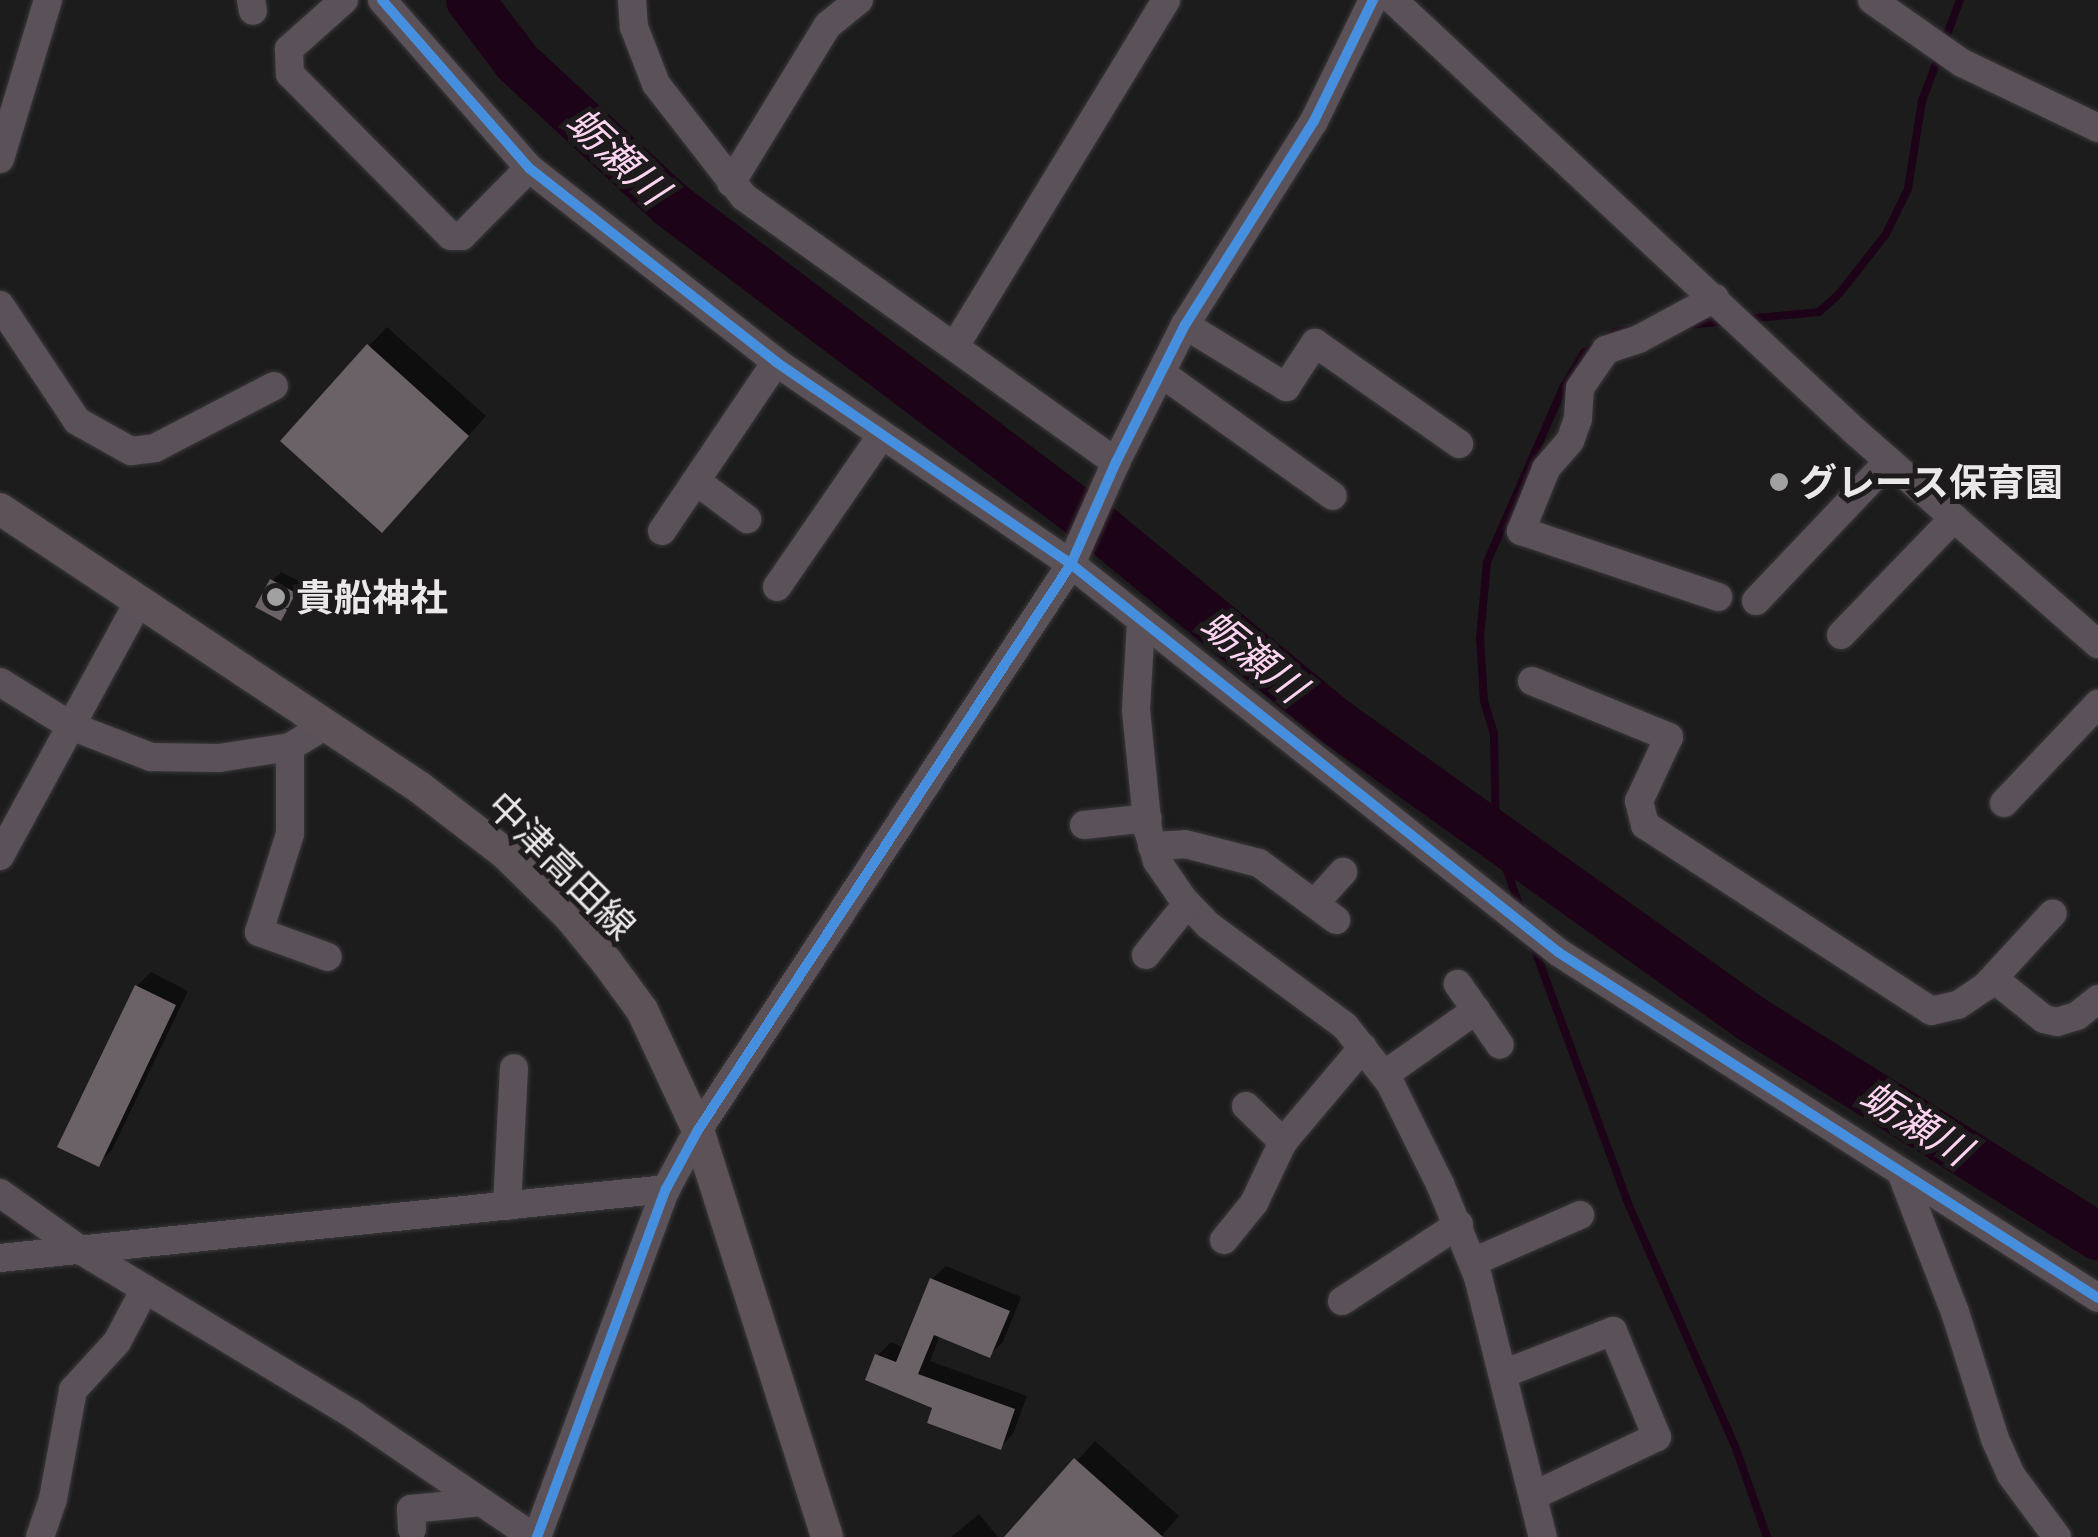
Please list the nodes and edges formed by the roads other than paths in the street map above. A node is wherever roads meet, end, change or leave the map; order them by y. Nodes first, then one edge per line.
1 (48, 0) edge
2 (344, 0) edge
3 (382, 0) edge
4 (632, 0) edge
5 (859, 0) edge
6 (1166, 0) edge
7 (1373, 0) edge
8 (1393, 0) edge
9 (1872, 0) edge
10 (2098, 128) edge
11 (0, 159) edge
12 (529, 168) junction
13 (731, 183) junction
14 (1714, 298) junction
15 (0, 305) edge
16 (1185, 325) junction
17 (955, 346) junction
18 (776, 362) junction
19 (1161, 373) junction
20 (274, 386) dead end
21 (882, 434) junction
22 (1459, 444) dead end
23 (1889, 461) junction
24 (1113, 468) junction
25 (696, 481) junction
26 (1333, 496) dead end
27 (0, 509) edge
28 (1954, 518) junction
29 (746, 520) dead end
30 (662, 531) dead end
31 (1074, 559) junction
32 (777, 587) dead end
33 (1718, 597) dead end
34 (1756, 601) dead end
35 (139, 602) junction
36 (1141, 622) junction
37 (1842, 636) dead end
38 (2098, 644) edge
39 (1532, 681) dead end
40 (0, 682) edge
41 (2098, 704) edge
42 (326, 725) junction
43 (71, 726) junction
44 (290, 747) junction
45 (2004, 804) dead end
46 (1084, 825) dead end
47 (1150, 832) junction
48 (0, 856) edge
49 (1343, 872) dead end
50 (1187, 904) junction
51 (2053, 913) dead end
52 (1146, 955) dead end
53 (328, 957) dead end
54 (1994, 979) junction
55 (1458, 984) dead end
56 (2098, 999) edge
57 (1476, 1010) junction
58 (1500, 1045) dead end
59 (1363, 1047) junction
60 (514, 1068) dead end
61 (1384, 1075) junction
62 (1246, 1106) dead end
63 (698, 1130) junction
64 (1282, 1142) junction
65 (1902, 1175) junction
66 (666, 1189) junction
67 (0, 1193) edge
68 (507, 1206) junction
69 (1580, 1216) dead end
70 (1458, 1224) junction
71 (1224, 1240) dead end
72 (82, 1251) junction
73 (0, 1258) edge
74 (1473, 1262) junction
75 (144, 1289) junction
76 (2098, 1298) edge
77 (1342, 1300) dead end
78 (1502, 1374) junction
79 (1533, 1496) junction
80 (482, 1502) junction
81 (412, 1529) dead end
82 (40, 1537) edge
83 (535, 1537) edge
84 (827, 1537) edge
85 (1543, 1537) edge
86 (2057, 1537) edge

1 - 11 street
2 - 12 street
3 - 12 street
4 - 13 street
5 - 13 street
6 - 17 street
7 - 16 street
8 - 14 street
9 - 10 street
12 - 18 street
13 - 17 street
14 - 23 street
14 - 33 street
15 - 20 street
16 - 19 street
16 - 22 street
17 - 24 street
18 - 21 street
18 - 25 street
19 - 24 street
19 - 26 street
21 - 31 street
21 - 32 street
23 - 28 street
23 - 34 street
24 - 31 street
25 - 29 street
25 - 30 street
27 - 35 main road, 中津高田線
28 - 37 street
28 - 38 street
31 - 36 street
31 - 63 street
35 - 42 main road, 中津高田線
35 - 43 street
36 - 47 street
36 - 65 street
39 - 54 street
40 - 43 street
41 - 45 street
42 - 44 street
42 - 63 main road, 中津高田線
43 - 44 street
43 - 48 street
44 - 53 street
46 - 47 street
47 - 49 street
47 - 50 street
50 - 52 street
50 - 59 street
51 - 54 street
54 - 56 street
55 - 57 street
57 - 58 street
57 - 61 street
59 - 61 street
59 - 64 street
60 - 68 street
61 - 70 street
62 - 64 street
63 - 66 street
63 - 84 main road, 中津高田線
64 - 71 street
65 - 76 street
65 - 86 street
66 - 68 street
66 - 83 street
67 - 72 street
68 - 72 street
69 - 74 street
70 - 74 street
70 - 77 street
72 - 73 street
72 - 75 street
74 - 78 street
75 - 80 street
75 - 82 street
78 - 79 street
78 - 79 street
79 - 85 street
80 - 81 street
80 - 83 street

